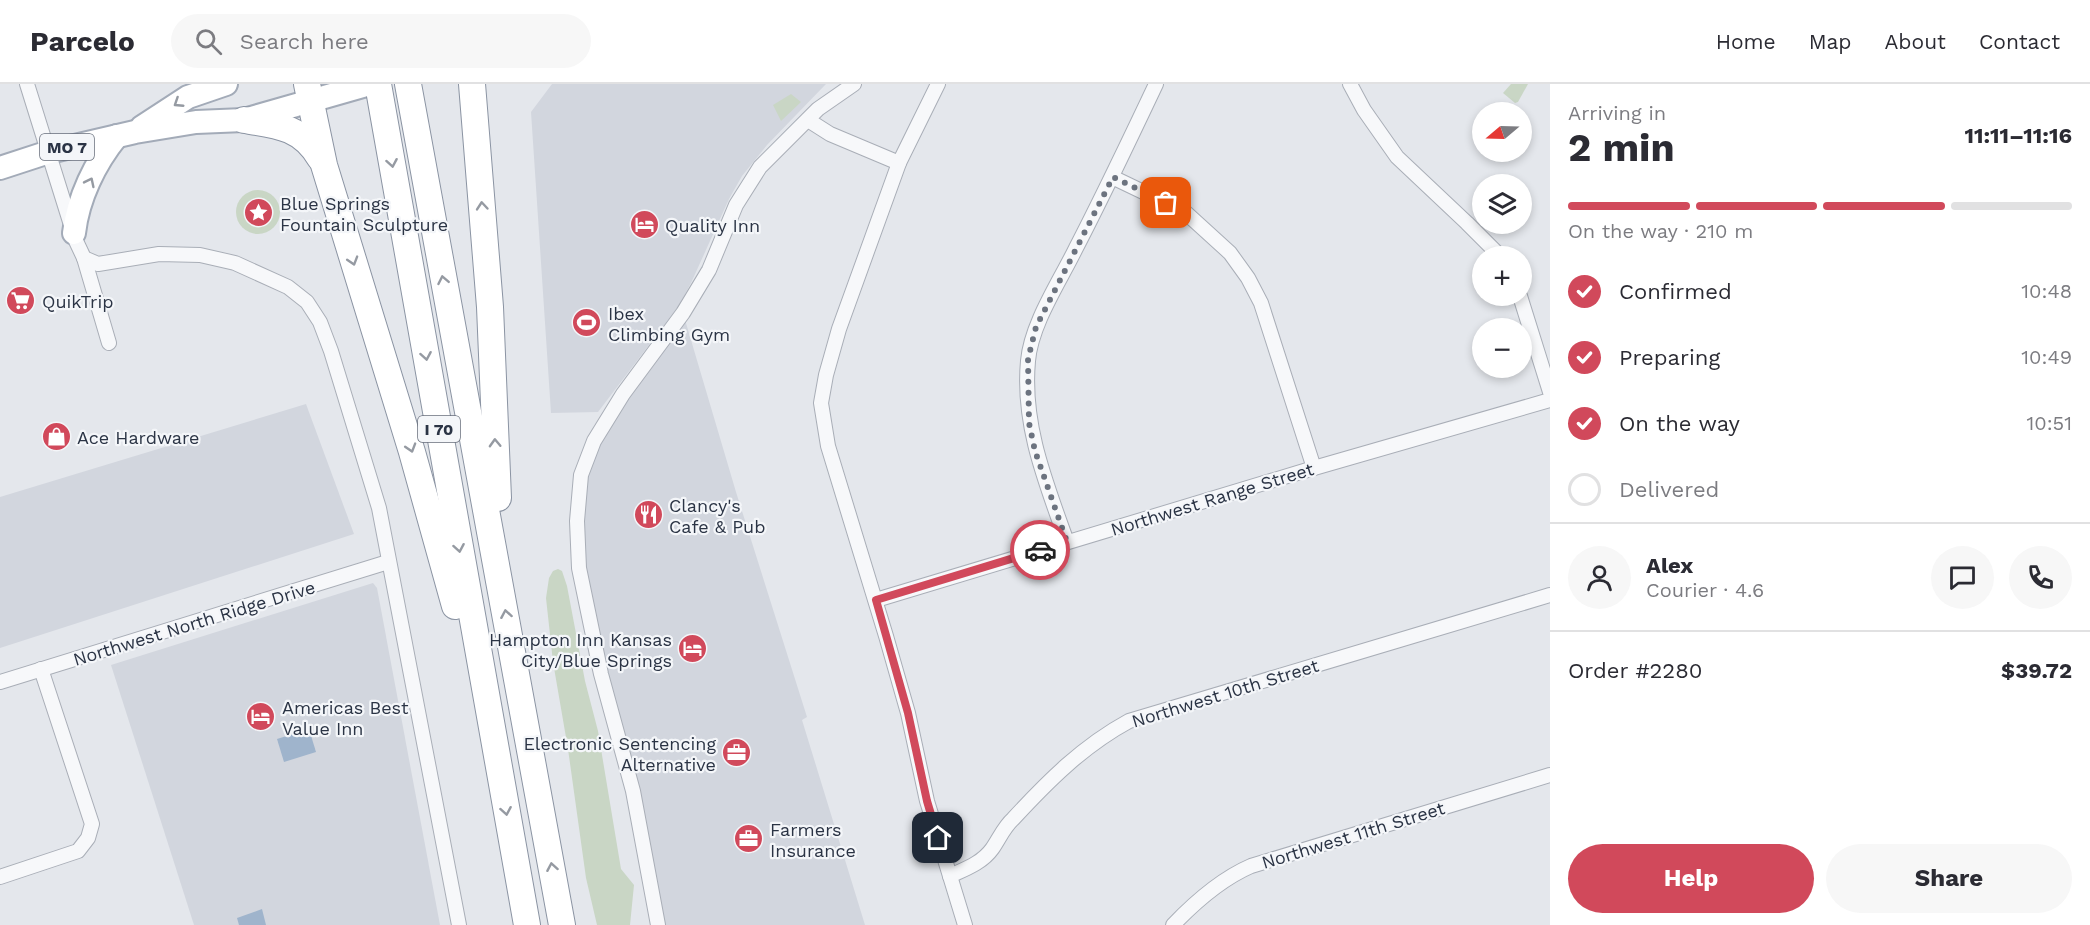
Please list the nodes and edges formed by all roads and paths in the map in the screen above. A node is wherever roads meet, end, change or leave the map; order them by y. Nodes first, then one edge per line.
1 (27, 84) edge
2 (226, 84) edge
3 (472, 84) edge
4 (482, 84) edge
5 (836, 84) edge
6 (854, 84) edge
7 (938, 84) edge
8 (1156, 84) edge
9 (1350, 84) edge
10 (310, 89) edge
11 (409, 90) edge
12 (376, 91) edge
13 (831, 98) junction
14 (475, 114) junction
15 (244, 120) junction
16 (808, 120) junction
17 (196, 122) junction
18 (126, 134) junction
19 (49, 152) junction
20 (899, 163) junction
21 (324, 165) junction
22 (0, 168) edge
23 (1113, 177) junction
24 (74, 233) junction
25 (1490, 246) edge
26 (84, 258) junction
27 (1523, 306) edge
28 (109, 343) dead end
29 (1550, 392) edge
30 (1550, 400) edge
31 (1314, 468) junction
32 (1067, 542) junction
33 (388, 562) junction
34 (501, 585) junction
35 (1550, 595) edge
36 (876, 600) junction
37 (41, 669) junction
38 (0, 682) edge
39 (495, 753) junction
40 (1550, 775) edge
41 (950, 876) junction
42 (0, 877) edge
43 (459, 925) edge
44 (526, 925) edge
45 (562, 925) edge
46 (658, 925) edge
47 (965, 925) edge
48 (1173, 925) edge

1 - 19 street
2 -> 18 main road, MO 7
3 - 14 highway
4 - 14 highway
5 - 13 street
6 - 13 street
7 - 20 street
8 - 23 street
9 - 25 street
10 - 12 main road, MO 7
10 - 15 main road, MO 7
10 - 17 main road, MO 7
10 - 21 highway
34 -> 11 highway, I 70
12 -> 39 highway, I 70
13 - 16 street
34 -> 14 highway
15 - 17 main road, MO 7
15 - 21 highway
16 - 20 street
16 - 46 street
17 - 18 main road, MO 7
18 - 19 main road, MO 7
24 -> 18 main road
19 - 22 main road, MO 7
19 - 24 street
20 - 36 street
21 -> 39 highway
23 - 31 street
23 - 32 street
24 - 26 street
26 - 28 street
26 - 33 street
27 - 29 street
30 - 31 street, Northwest Range Street
31 - 32 street, Northwest Range Street
32 - 36 street, Northwest Range Street
33 - 37 street, Northwest North Ridge Drive
33 - 43 street
45 -> 34 highway, I 70
35 - 41 street, Northwest 10th Street
36 - 41 street
37 - 38 street, Northwest North Ridge Drive
37 - 42 street
39 -> 44 highway, I 70
40 - 48 street, Northwest 11th Street
41 - 47 street

